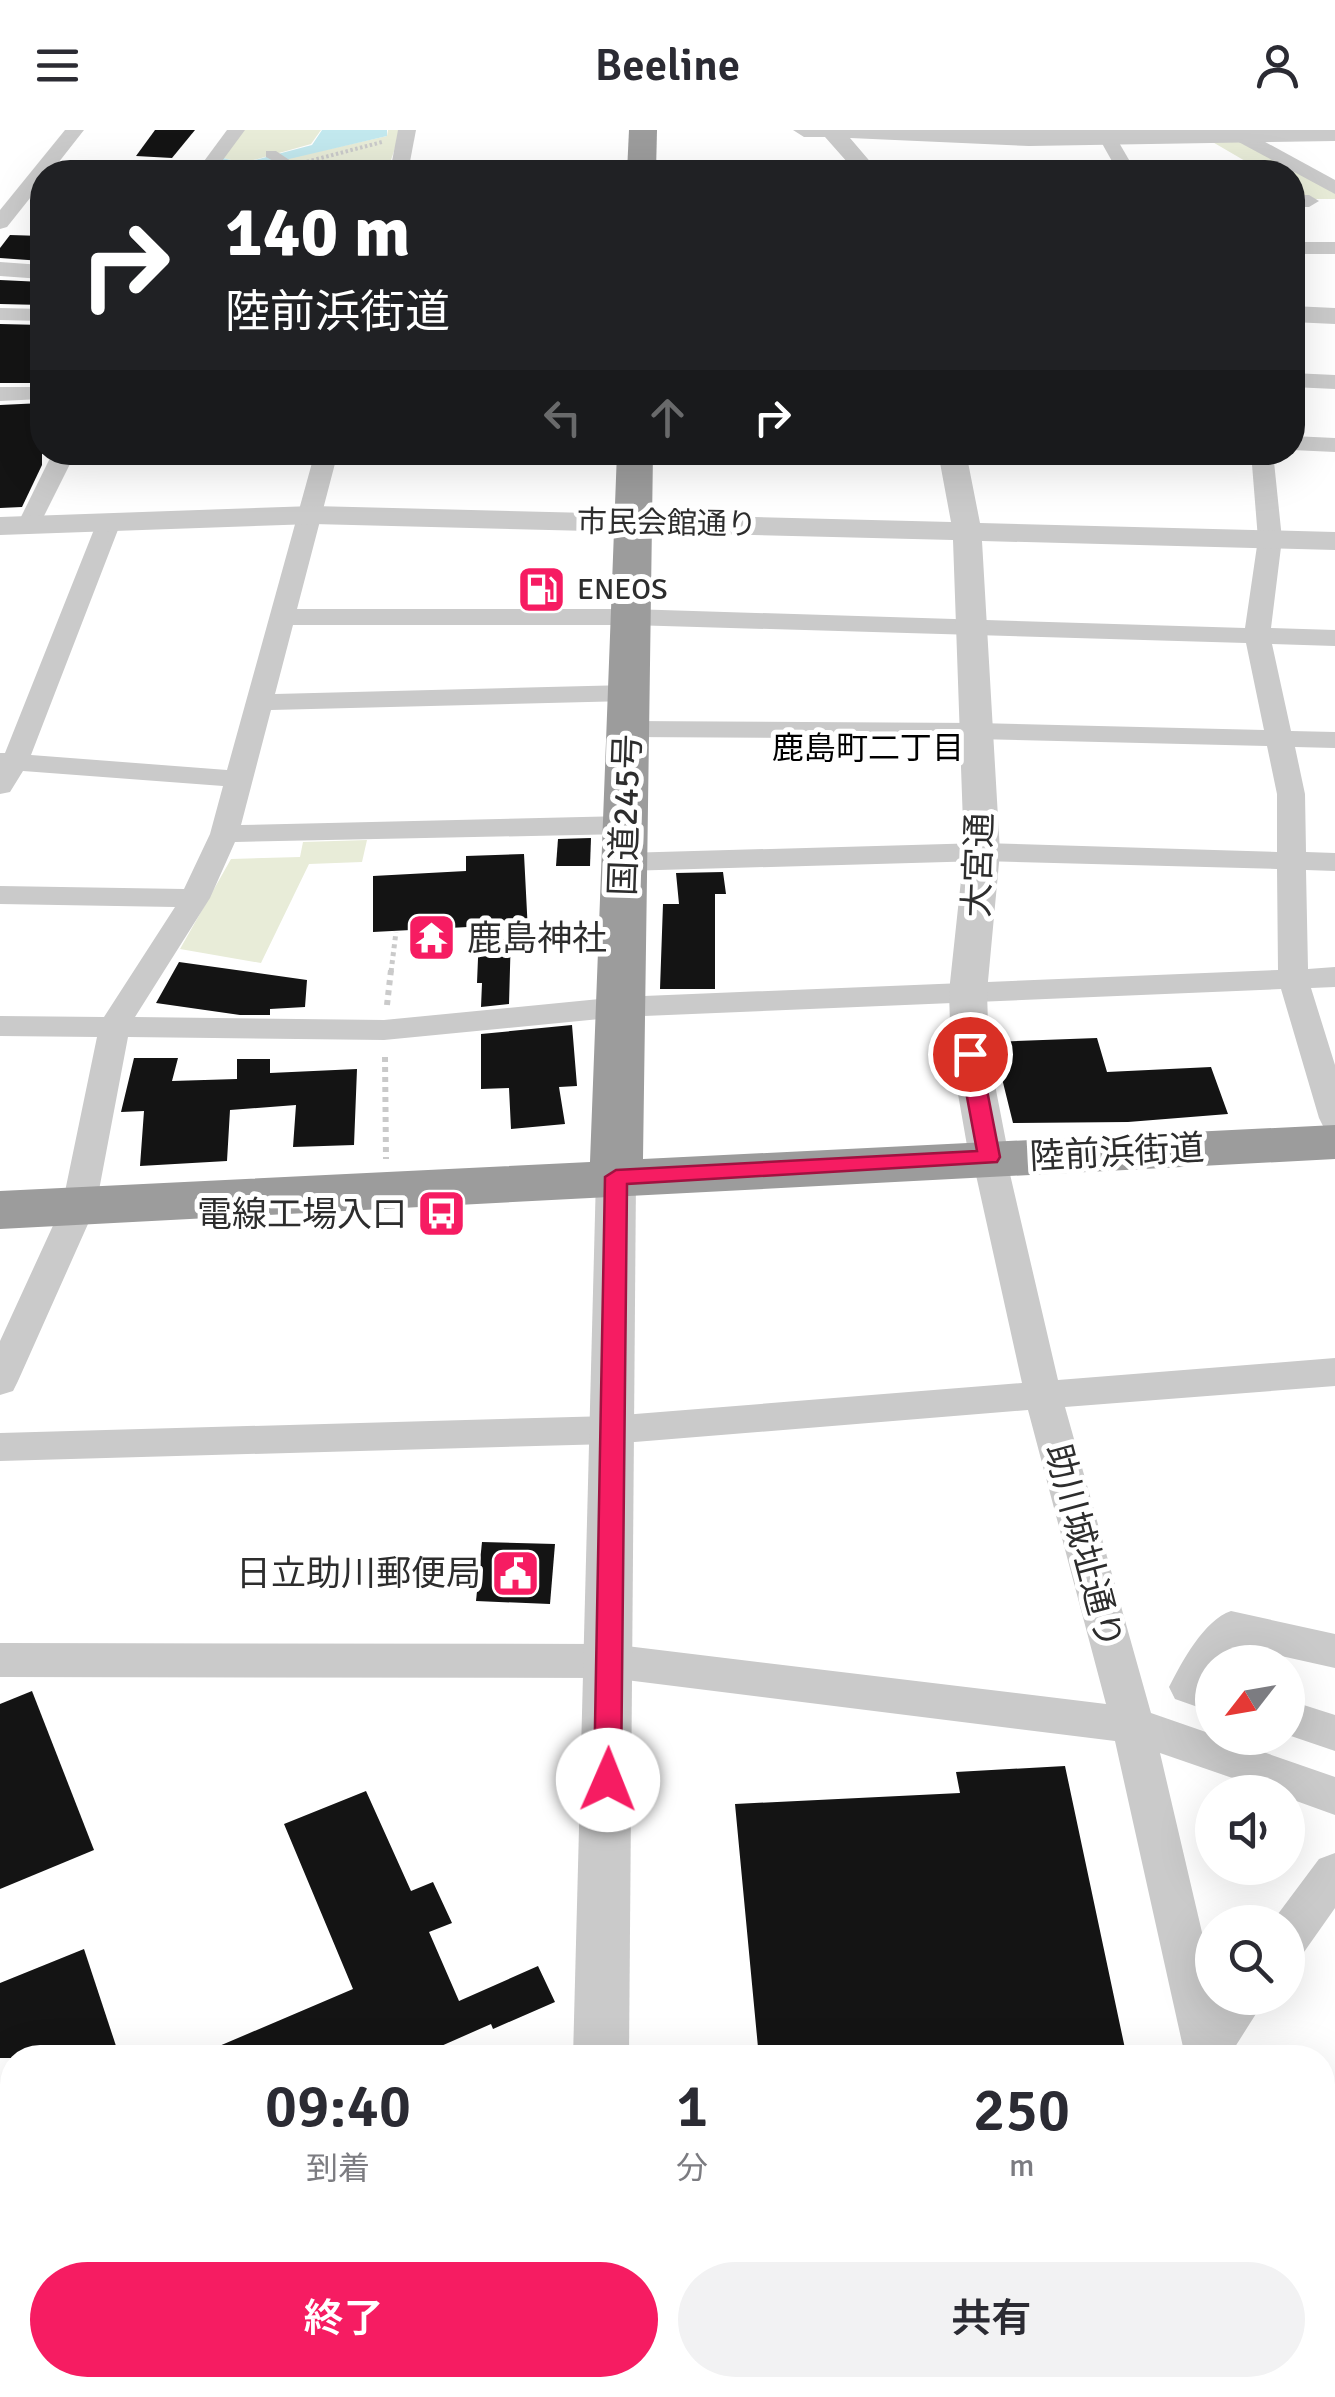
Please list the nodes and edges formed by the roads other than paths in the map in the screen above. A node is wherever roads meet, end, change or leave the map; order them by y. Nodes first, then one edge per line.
1 (75, 130) edge
2 (236, 130) edge
3 (643, 130) edge
4 (804, 130) edge
5 (831, 131) edge
6 (407, 132) edge
7 (1335, 134) edge
8 (1108, 138) junction
9 (1234, 145) junction
10 (54, 160) edge
11 (213, 160) edge
12 (401, 160) edge
13 (642, 160) edge
14 (857, 160) edge
15 (1120, 160) edge
16 (1269, 160) edge
17 (1305, 175) edge
18 (1335, 188) edge
19 (30, 192) edge
20 (0, 224) edge
21 (1305, 248) edge
22 (1335, 248) edge
23 (0, 269) edge
24 (30, 271) edge
25 (0, 314) edge
26 (30, 315) edge
27 (1305, 315) edge
28 (1335, 316) edge
29 (1305, 381) edge
30 (1335, 382) edge
31 (30, 393) edge
32 (0, 394) edge
33 (1305, 444) edge
34 (1335, 446) edge
35 (56, 465) edge
36 (324, 465) edge
37 (634, 465) edge
38 (954, 465) edge
39 (1263, 465) edge
40 (313, 515) junction
41 (109, 522) junction
42 (632, 522) junction
43 (15, 525) edge
44 (967, 531) junction
45 (1270, 540) junction
46 (1335, 541) edge
47 (283, 617) junction
48 (630, 618) junction
49 (972, 625) junction
50 (1258, 634) junction
51 (1335, 638) edge
52 (261, 702) junction
53 (628, 711) junction
54 (977, 731) junction
55 (1278, 739) junction
56 (1335, 740) edge
57 (5, 769) edge
58 (240, 778) junction
59 (224, 834) junction
60 (624, 843) junction
61 (982, 852) junction
62 (1290, 862) junction
63 (1335, 862) edge
64 (0, 896) edge
65 (195, 898) junction
66 (1335, 977) edge
67 (1293, 978) junction
68 (968, 992) junction
69 (620, 1007) junction
70 (116, 1025) junction
71 (0, 1026) edge
72 (1335, 1118) edge
73 (1335, 1142) edge
74 (989, 1157) junction
75 (616, 1177) junction
76 (79, 1206) junction
77 (0, 1210) edge
78 (1335, 1372) edge
79 (0, 1382) edge
80 (1043, 1396) junction
81 (610, 1430) junction
82 (0, 1446) edge
83 (1219, 1645) edge
84 (1335, 1651) edge
85 (0, 1660) edge
86 (610, 1662) junction
87 (1305, 1724) edge
88 (1133, 1726) junction
89 (1335, 1734) edge
90 (1335, 1796) edge
91 (1335, 1873) edge
92 (1305, 1914) edge
93 (1230, 2015) edge
94 (601, 2045) edge
95 (1202, 2045) edge
96 (1209, 2045) edge

1 - 10 street
2 - 11 street
3 - 13 highway
4 - 5 street
5 - 8 street
5 - 14 street
6 - 12 street
7 - 9 street
8 - 9 street
8 - 15 street
9 - 16 street
17 - 18 street
19 - 20 street
21 - 22 street
23 - 24 street
25 - 26 street
27 - 28 street
29 - 30 street
31 - 32 street
33 - 34 street
35 - 43 street
36 - 40 street
37 - 42 highway, 国道245号
38 - 44 street, 大宮通
39 - 45 street
40 - 41 street, 市民会館通り
40 - 42 street, 市民会館通り
40 - 47 street
41 - 43 street, 市民会館通り
41 - 57 street
42 - 44 street, 市民会館通り
42 - 48 highway, 国道245号
44 - 45 street, 市民会館通り
44 - 49 street, 大宮通
45 - 46 street, 市民会館通り
45 - 50 street
47 - 48 street
47 - 52 street
48 - 49 street
48 - 53 highway, 国道245号
49 - 50 street
49 - 54 street, 大宮通
50 - 51 street
50 - 55 street
52 - 53 street
52 - 58 street
53 - 54 street
53 - 60 highway, 国道245号
54 - 55 street
54 - 61 street, 大宮通
55 - 56 street
55 - 62 street
57 - 58 street
58 - 59 street
59 - 60 street
59 - 65 street
60 - 61 street
60 - 69 highway, 国道245号
61 - 62 street
61 - 68 street, 大宮通
62 - 63 street
62 - 67 street
64 - 65 street
65 - 70 street
66 - 67 street
67 - 68 street
67 - 72 street
68 - 69 street
68 - 74 street, 大宮通
69 - 70 street
69 - 75 highway, 国道245号
70 - 71 street
70 - 76 street
73 - 74 highway, 陸前浜街道
74 - 75 highway, 陸前浜街道
74 - 80 street, 助川城址通り
75 - 76 highway, 陸前浜街道
75 - 81 street
76 - 77 highway, 陸前浜街道
76 - 79 street
78 - 80 street
80 - 81 street
80 - 88 street, 助川城址通り
81 - 82 street
81 - 86 street
83 - 84 street
85 - 86 street
86 - 88 street
86 - 94 street
87 - 89 street
88 - 90 street
88 - 95 street, 助川城址通り
91 - 92 street
93 - 96 street

